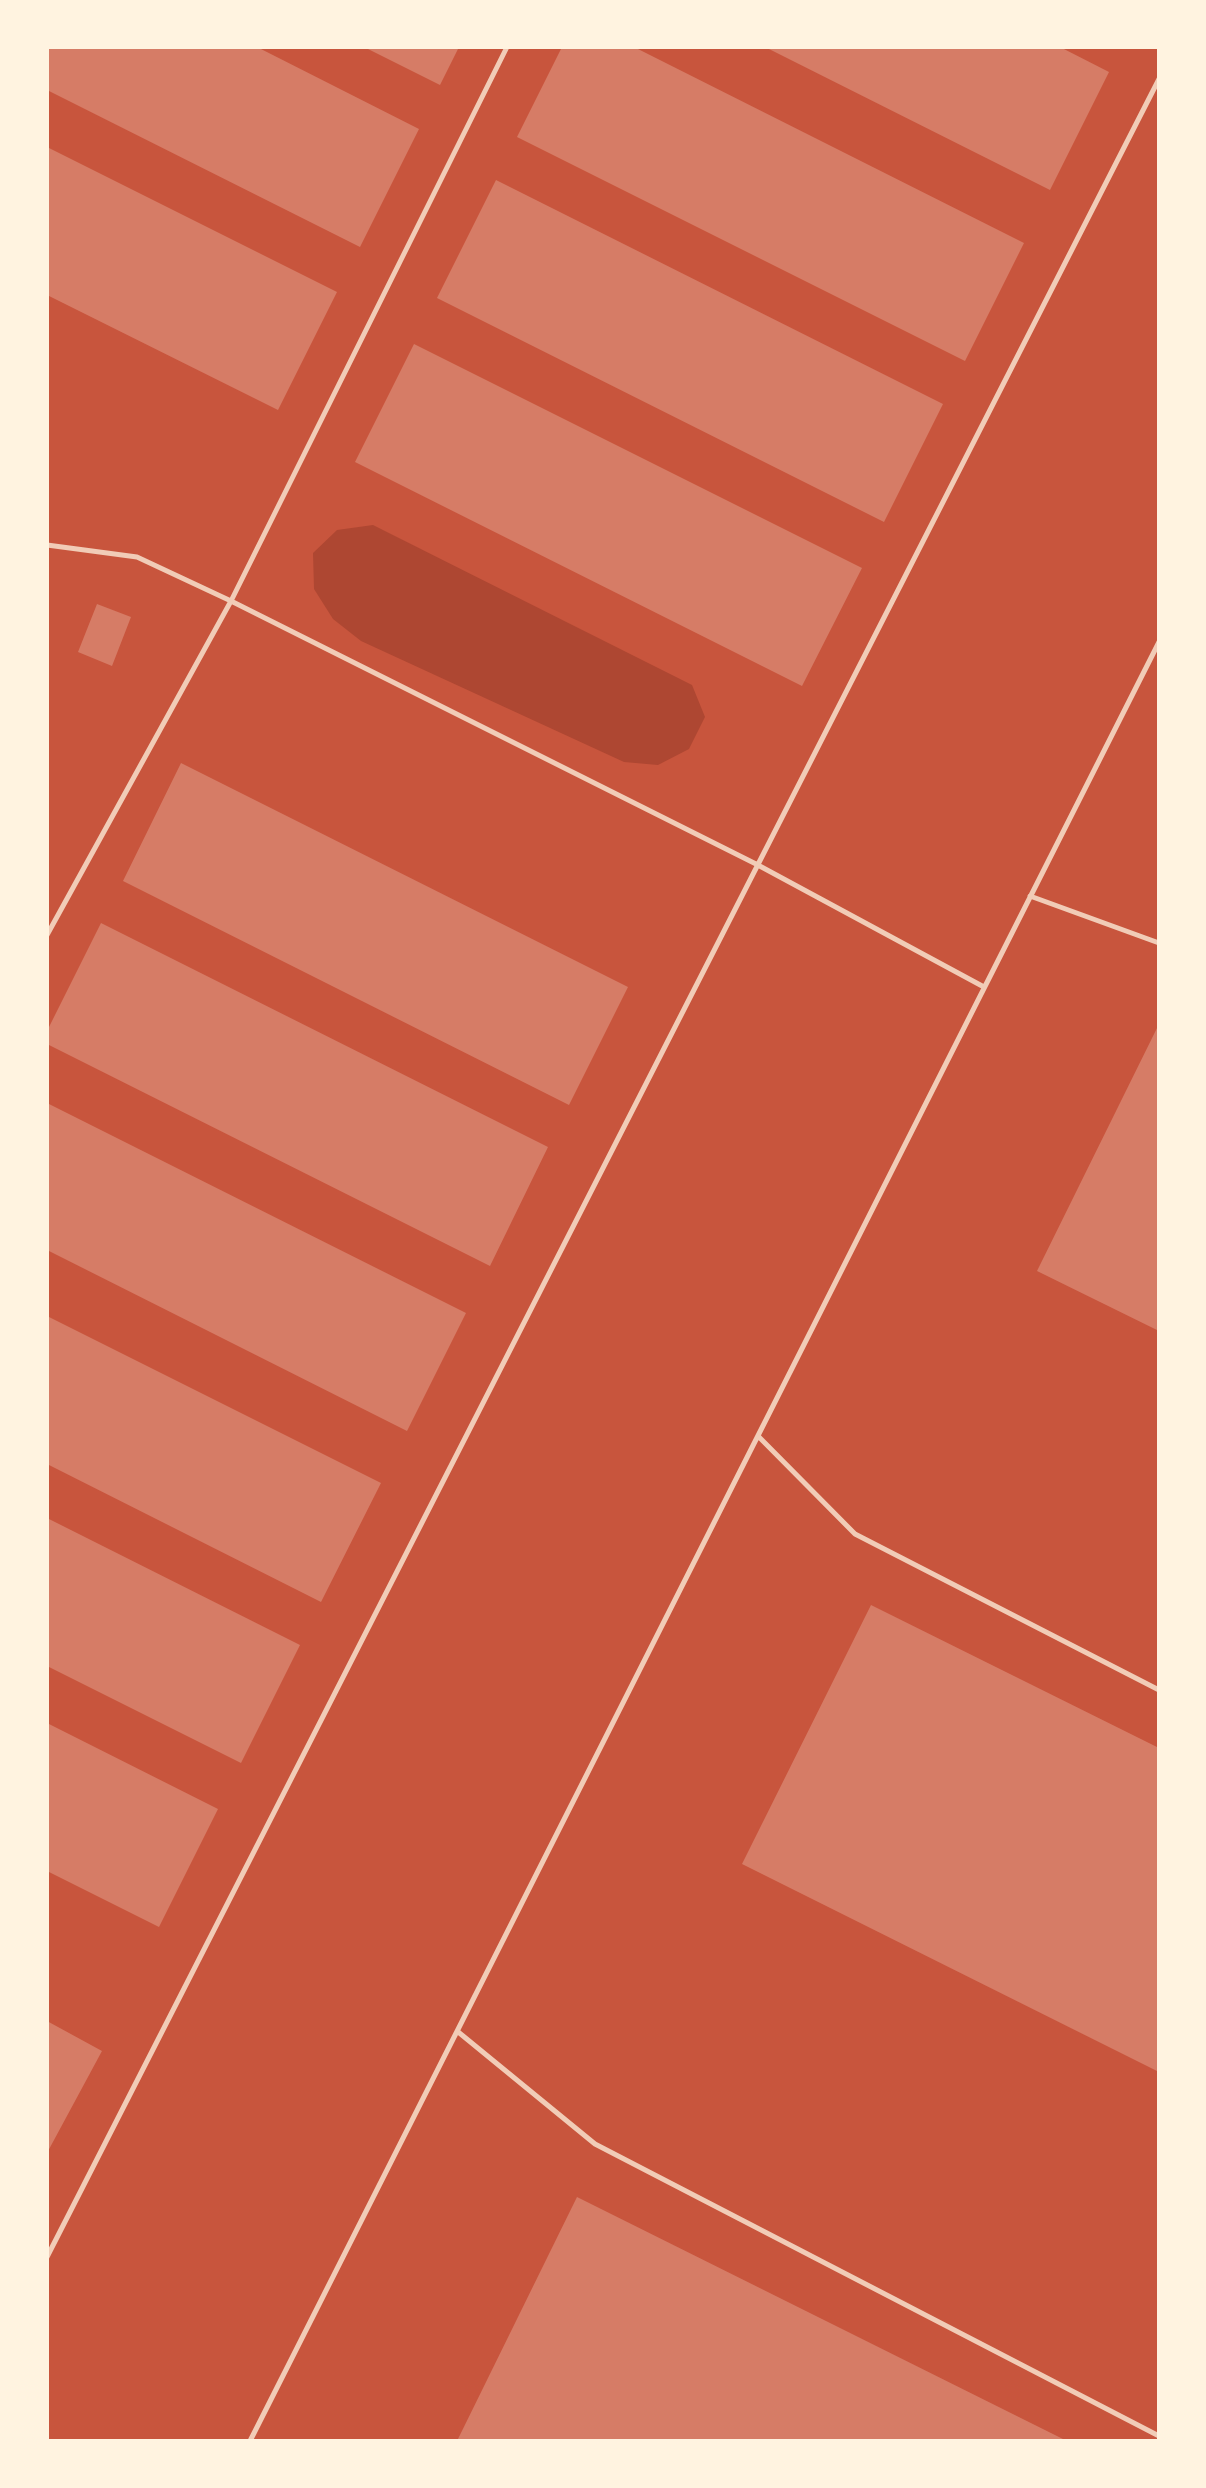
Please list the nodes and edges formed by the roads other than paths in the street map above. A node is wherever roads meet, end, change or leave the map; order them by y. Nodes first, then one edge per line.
1 (507, 47) edge
2 (1159, 79) edge
3 (47, 545) edge
4 (231, 601) junction
5 (1159, 642) edge
6 (756, 864) junction
7 (1031, 896) junction
8 (47, 935) edge
9 (1159, 943) edge
10 (984, 988) junction
11 (758, 1436) junction
12 (1159, 1690) edge
13 (457, 2031) junction
14 (47, 2257) edge
15 (1159, 2436) edge
16 (250, 2441) edge

1 - 4 lane
2 - 6 lane
3 - 4 lane
4 - 6 lane
4 - 8 lane
5 - 7 lane
6 - 10 lane
6 - 14 lane
7 - 9 lane
7 - 10 lane
10 - 11 lane
11 - 12 lane
11 - 13 lane
13 - 15 lane
13 - 16 lane

